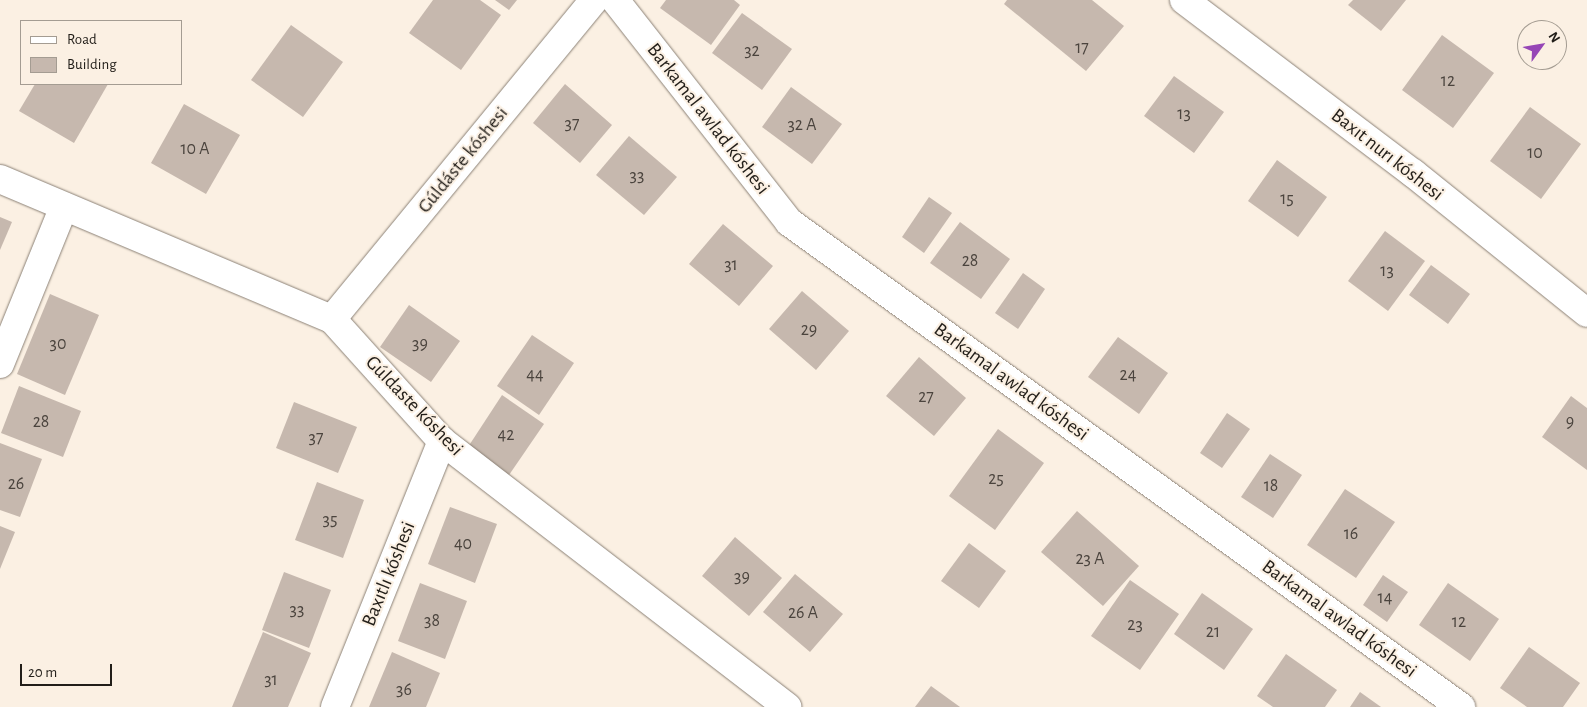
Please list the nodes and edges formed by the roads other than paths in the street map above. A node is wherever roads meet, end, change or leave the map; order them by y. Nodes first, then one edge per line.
1 (594, 0) edge
2 (615, 0) edge
3 (1184, 0) edge
4 (0, 179) edge
5 (64, 206) junction
6 (1587, 313) edge
7 (332, 319) junction
8 (0, 364) edge
9 (442, 442) junction
10 (335, 707) edge
11 (787, 707) edge
12 (1461, 707) edge

1 - 7 street, Gúldáste kóshesi
2 - 12 street, Barkamal awlad kóshesi
3 - 6 street, Baxıt nurı kóshesi
4 - 5 street, Gúldaste kóshesi
5 - 7 street, Gúldaste kóshesi
5 - 8 street
7 - 9 street, Gúldaste kóshesi
9 - 10 street, Baxıtlı kóshesi
9 - 11 street, Gúldaste kóshesi

